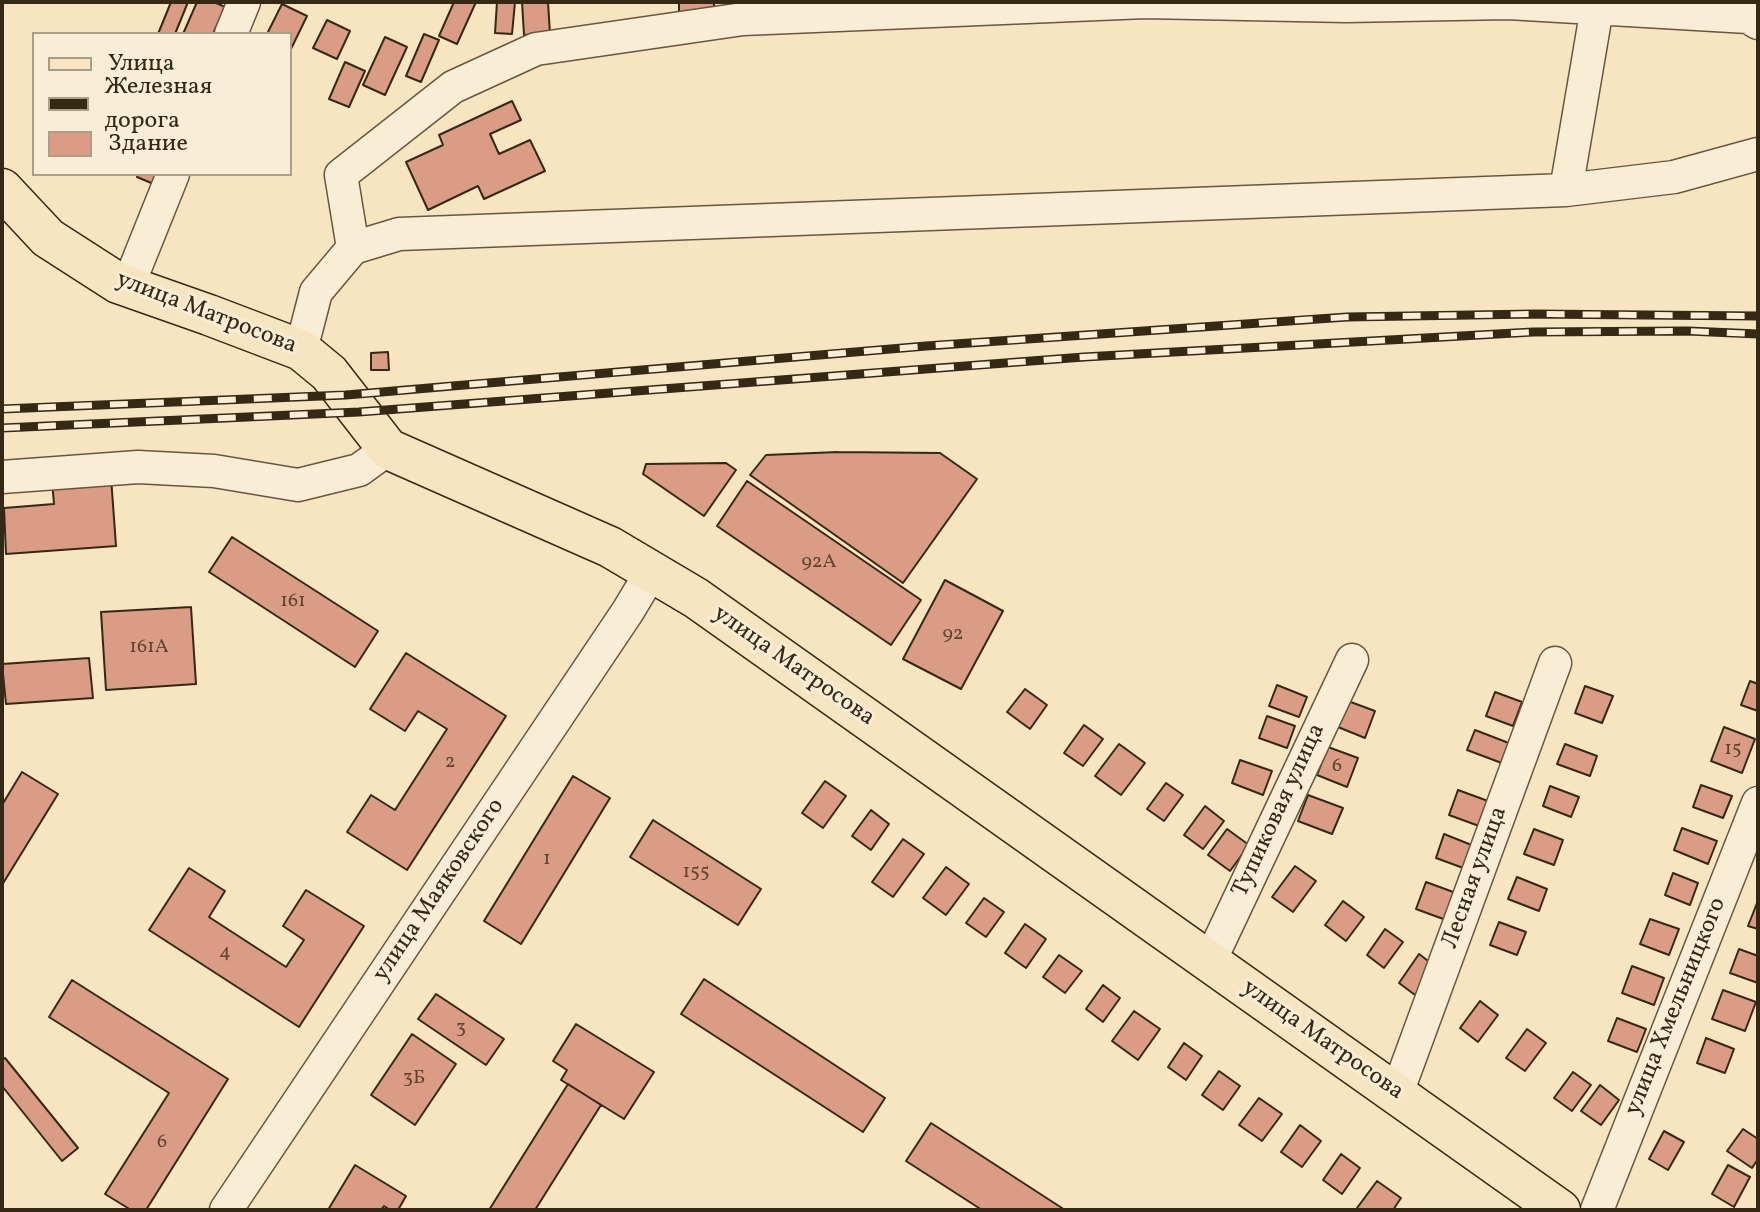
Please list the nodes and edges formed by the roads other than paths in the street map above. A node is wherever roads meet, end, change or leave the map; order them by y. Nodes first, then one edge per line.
1 (244, 2) edge
2 (1598, 5) edge
3 (1758, 23) edge
4 (232, 32) edge
5 (1758, 154) edge
6 (172, 176) edge
7 (2, 189) edge
8 (1566, 190) junction
9 (353, 248) junction
10 (128, 286) junction
11 (301, 350) junction
12 (388, 449) junction
13 (2, 477) edge
14 (652, 571) junction
15 (1352, 660) dead end
16 (1555, 663) dead end
17 (1758, 803) edge
18 (1209, 963) junction
19 (1397, 1093) junction
20 (226, 1210) edge
21 (1560, 1210) edge
22 (1597, 1210) edge

1 - 4 street
2 - 3 street
2 - 8 street
2 - 9 street
5 - 8 street
6 - 10 street
7 - 10 main road, улица Матросова
8 - 9 street
9 - 11 street
10 - 11 main road, улица Матросова
11 - 12 main road, улица Матросова
12 - 13 street
12 - 14 main road, улица Матросова
14 - 18 main road, улица Матросова
14 - 20 street, улица Маяковского
15 - 18 street, Тупиковая улица
16 - 19 street, Лесная улица
17 - 22 street, улица Хмельницкого
18 - 19 main road, улица Матросова
19 - 21 main road, улица Матросова

